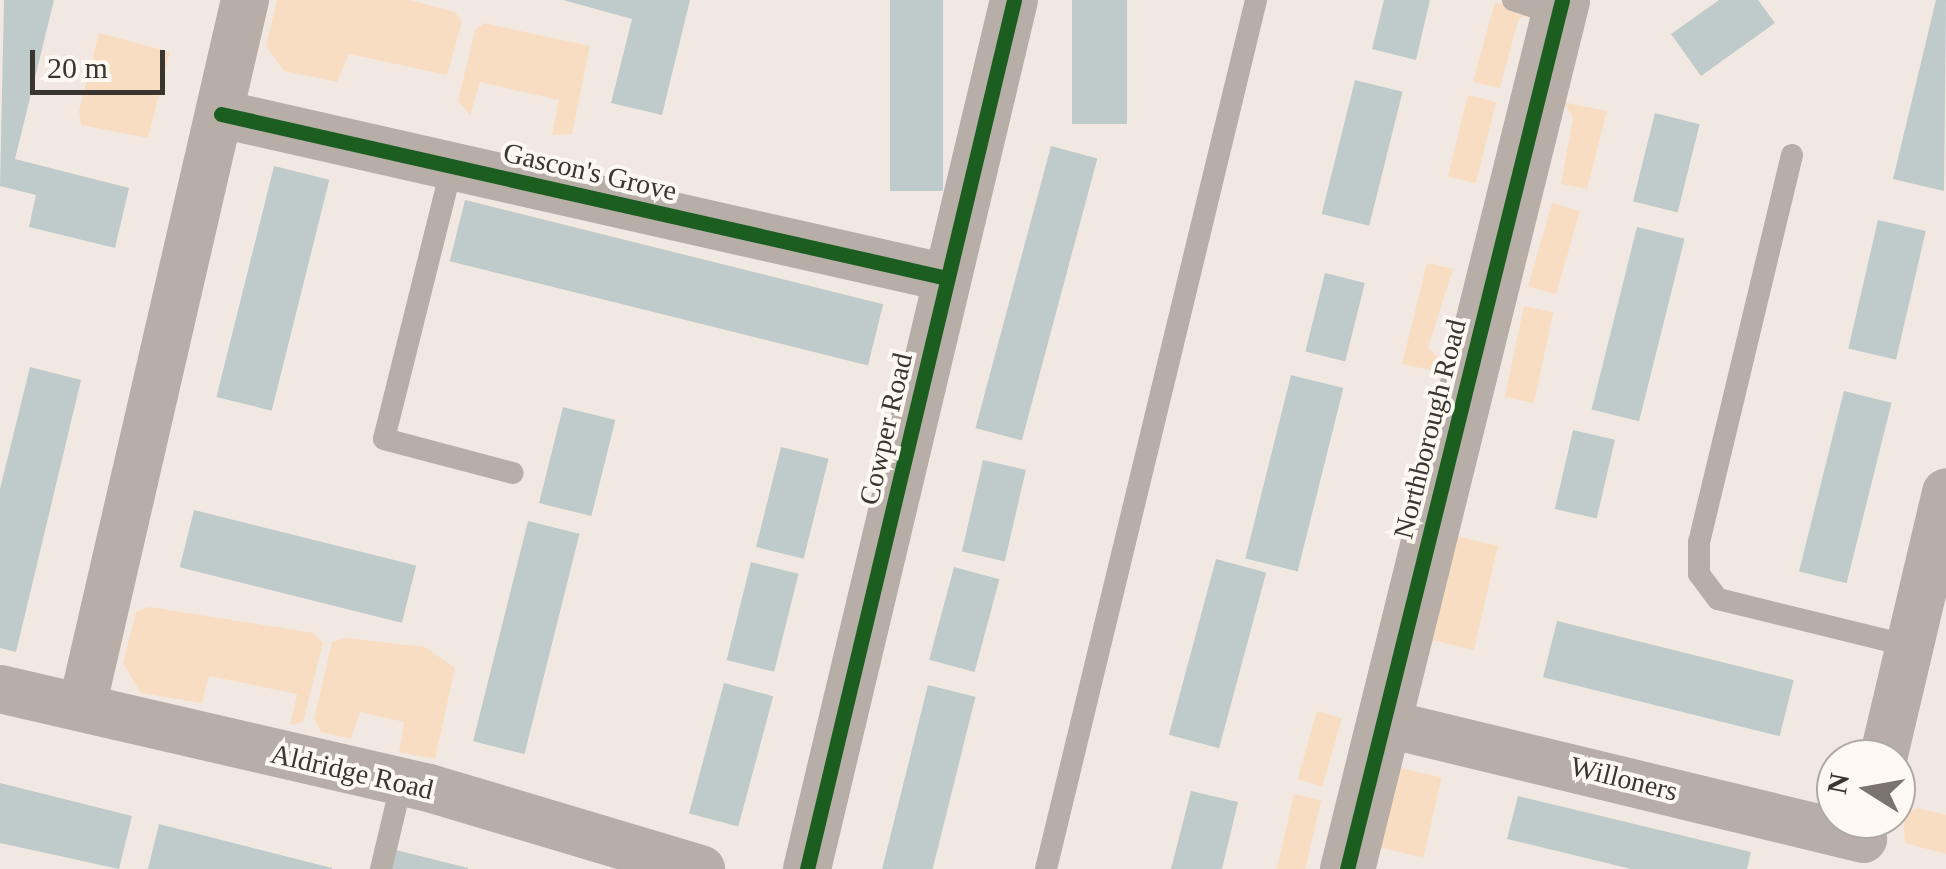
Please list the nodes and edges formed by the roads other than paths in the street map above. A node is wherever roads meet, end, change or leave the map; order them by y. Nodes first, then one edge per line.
1 (243, 0) edge
2 (1014, 0) edge
3 (1256, 0) edge
4 (1544, 5) edge
5 (221, 114) junction
6 (1792, 155) dead end
7 (452, 166) junction
8 (948, 278) junction
9 (514, 473) dead end
10 (1946, 492) edge
11 (1910, 646) junction
12 (0, 689) edge
13 (82, 708) junction
14 (1384, 722) junction
15 (1888, 739) edge
16 (402, 782) junction
17 (1862, 842) edge
18 (381, 869) edge
19 (701, 869) edge
20 (807, 869) edge
21 (1046, 869) edge
22 (1347, 869) edge

1 - 5 street
2 - 8 street, Cowper Road
3 - 21 lane
4 - 14 street, Northborough Road
5 - 7 street, Gascon's Grove
5 - 13 street
6 - 11 lane
7 - 8 street, Gascon's Grove
7 - 9 lane
8 - 20 street, Cowper Road
10 - 11 street
11 - 15 street
12 - 13 street, Aldridge Road
13 - 16 street, Aldridge Road
14 - 17 street, Willoners
14 - 22 street, Northborough Road
16 - 18 lane
16 - 19 street, Aldridge Road

